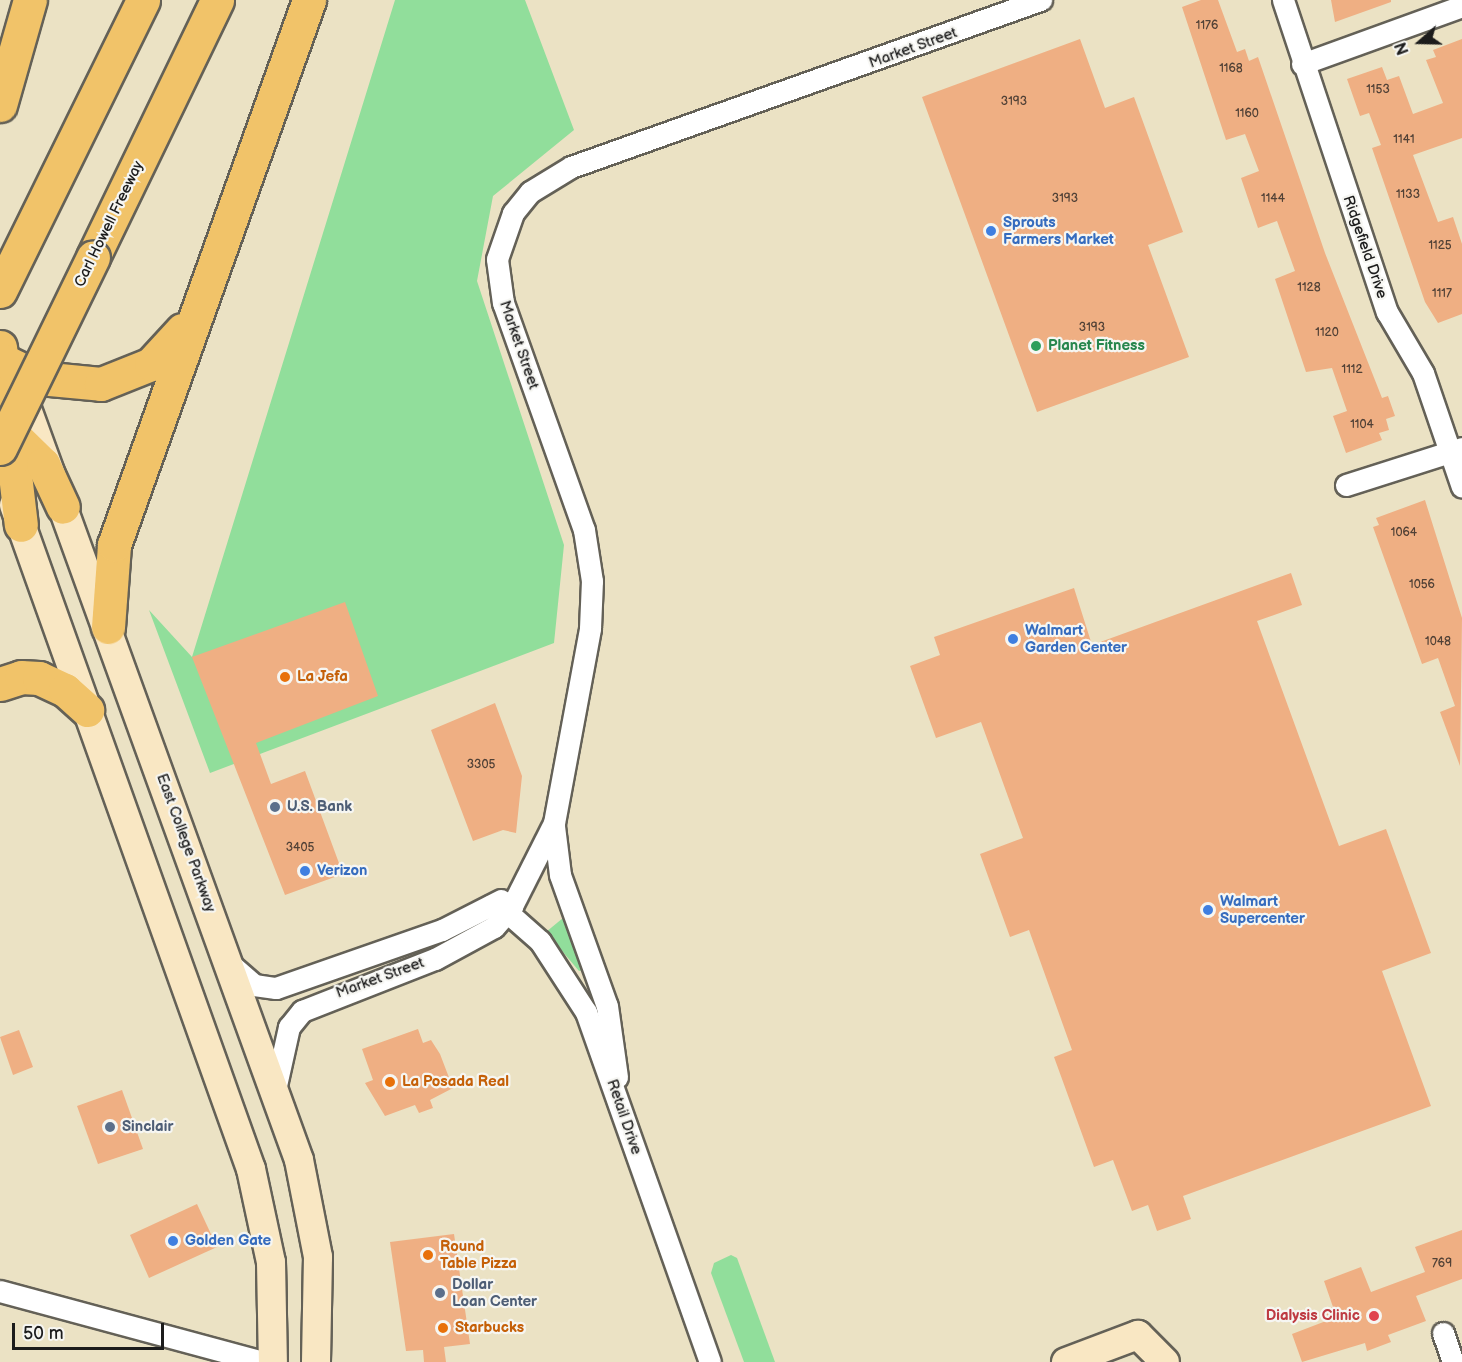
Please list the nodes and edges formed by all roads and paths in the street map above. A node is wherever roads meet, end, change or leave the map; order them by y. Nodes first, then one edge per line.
1 (13, 0) edge
2 (30, 0) edge
3 (143, 0) edge
4 (217, 0) edge
5 (309, 0) edge
6 (1041, 0) edge
7 (1282, 0) edge
8 (1462, 6) edge
9 (0, 18) edge
10 (1302, 64) junction
11 (0, 105) edge
12 (0, 291) edge
13 (194, 310) junction
14 (2, 353) edge
15 (3, 433) edge
16 (1455, 448) edge
17 (0, 464) edge
18 (1346, 485) dead end
19 (1462, 487) edge
20 (63, 507) junction
21 (21, 525) junction
22 (108, 627) junction
23 (0, 684) edge
24 (87, 710) junction
25 (554, 823) junction
26 (498, 909) junction
27 (230, 964) junction
28 (275, 1090) junction
29 (617, 1098) junction
30 (0, 1291) edge
31 (1443, 1333) dead end
32 (263, 1362) edge
33 (273, 1362) edge
34 (316, 1362) edge
35 (710, 1362) edge
36 (1066, 1362) edge
37 (1165, 1362) edge
38 (1453, 1362) edge

1 - 9 highway
2 - 11 highway
3 - 12 highway
4 - 15 highway, Carl Howell Freeway, bridge
5 - 13 highway
6 - 25 street, Market Street
7 - 10 street, Ridgefield Drive
8 - 10 street
10 - 16 street, Ridgefield Drive
13 - 14 highway
13 - 22 highway
14 - 15 highway
14 - 20 main road, East College Parkway
15 - 20 highway
15 - 21 highway
16 - 18 street
16 - 19 street, Ridgefield Drive
17 - 21 main road
20 - 22 main road, East College Parkway
21 - 24 main road
22 - 27 main road, East College Parkway
23 - 24 highway
24 - 33 main road
25 - 26 street, Market Street
25 - 29 street
26 - 27 street, Market Street
26 - 28 street, Market Street
26 - 29 street, Retail Drive
27 - 28 main road, East College Parkway
28 - 34 main road, East College Parkway
29 - 35 street, Retail Drive
30 - 32 street
31 - 38 street
36 - 37 main road

